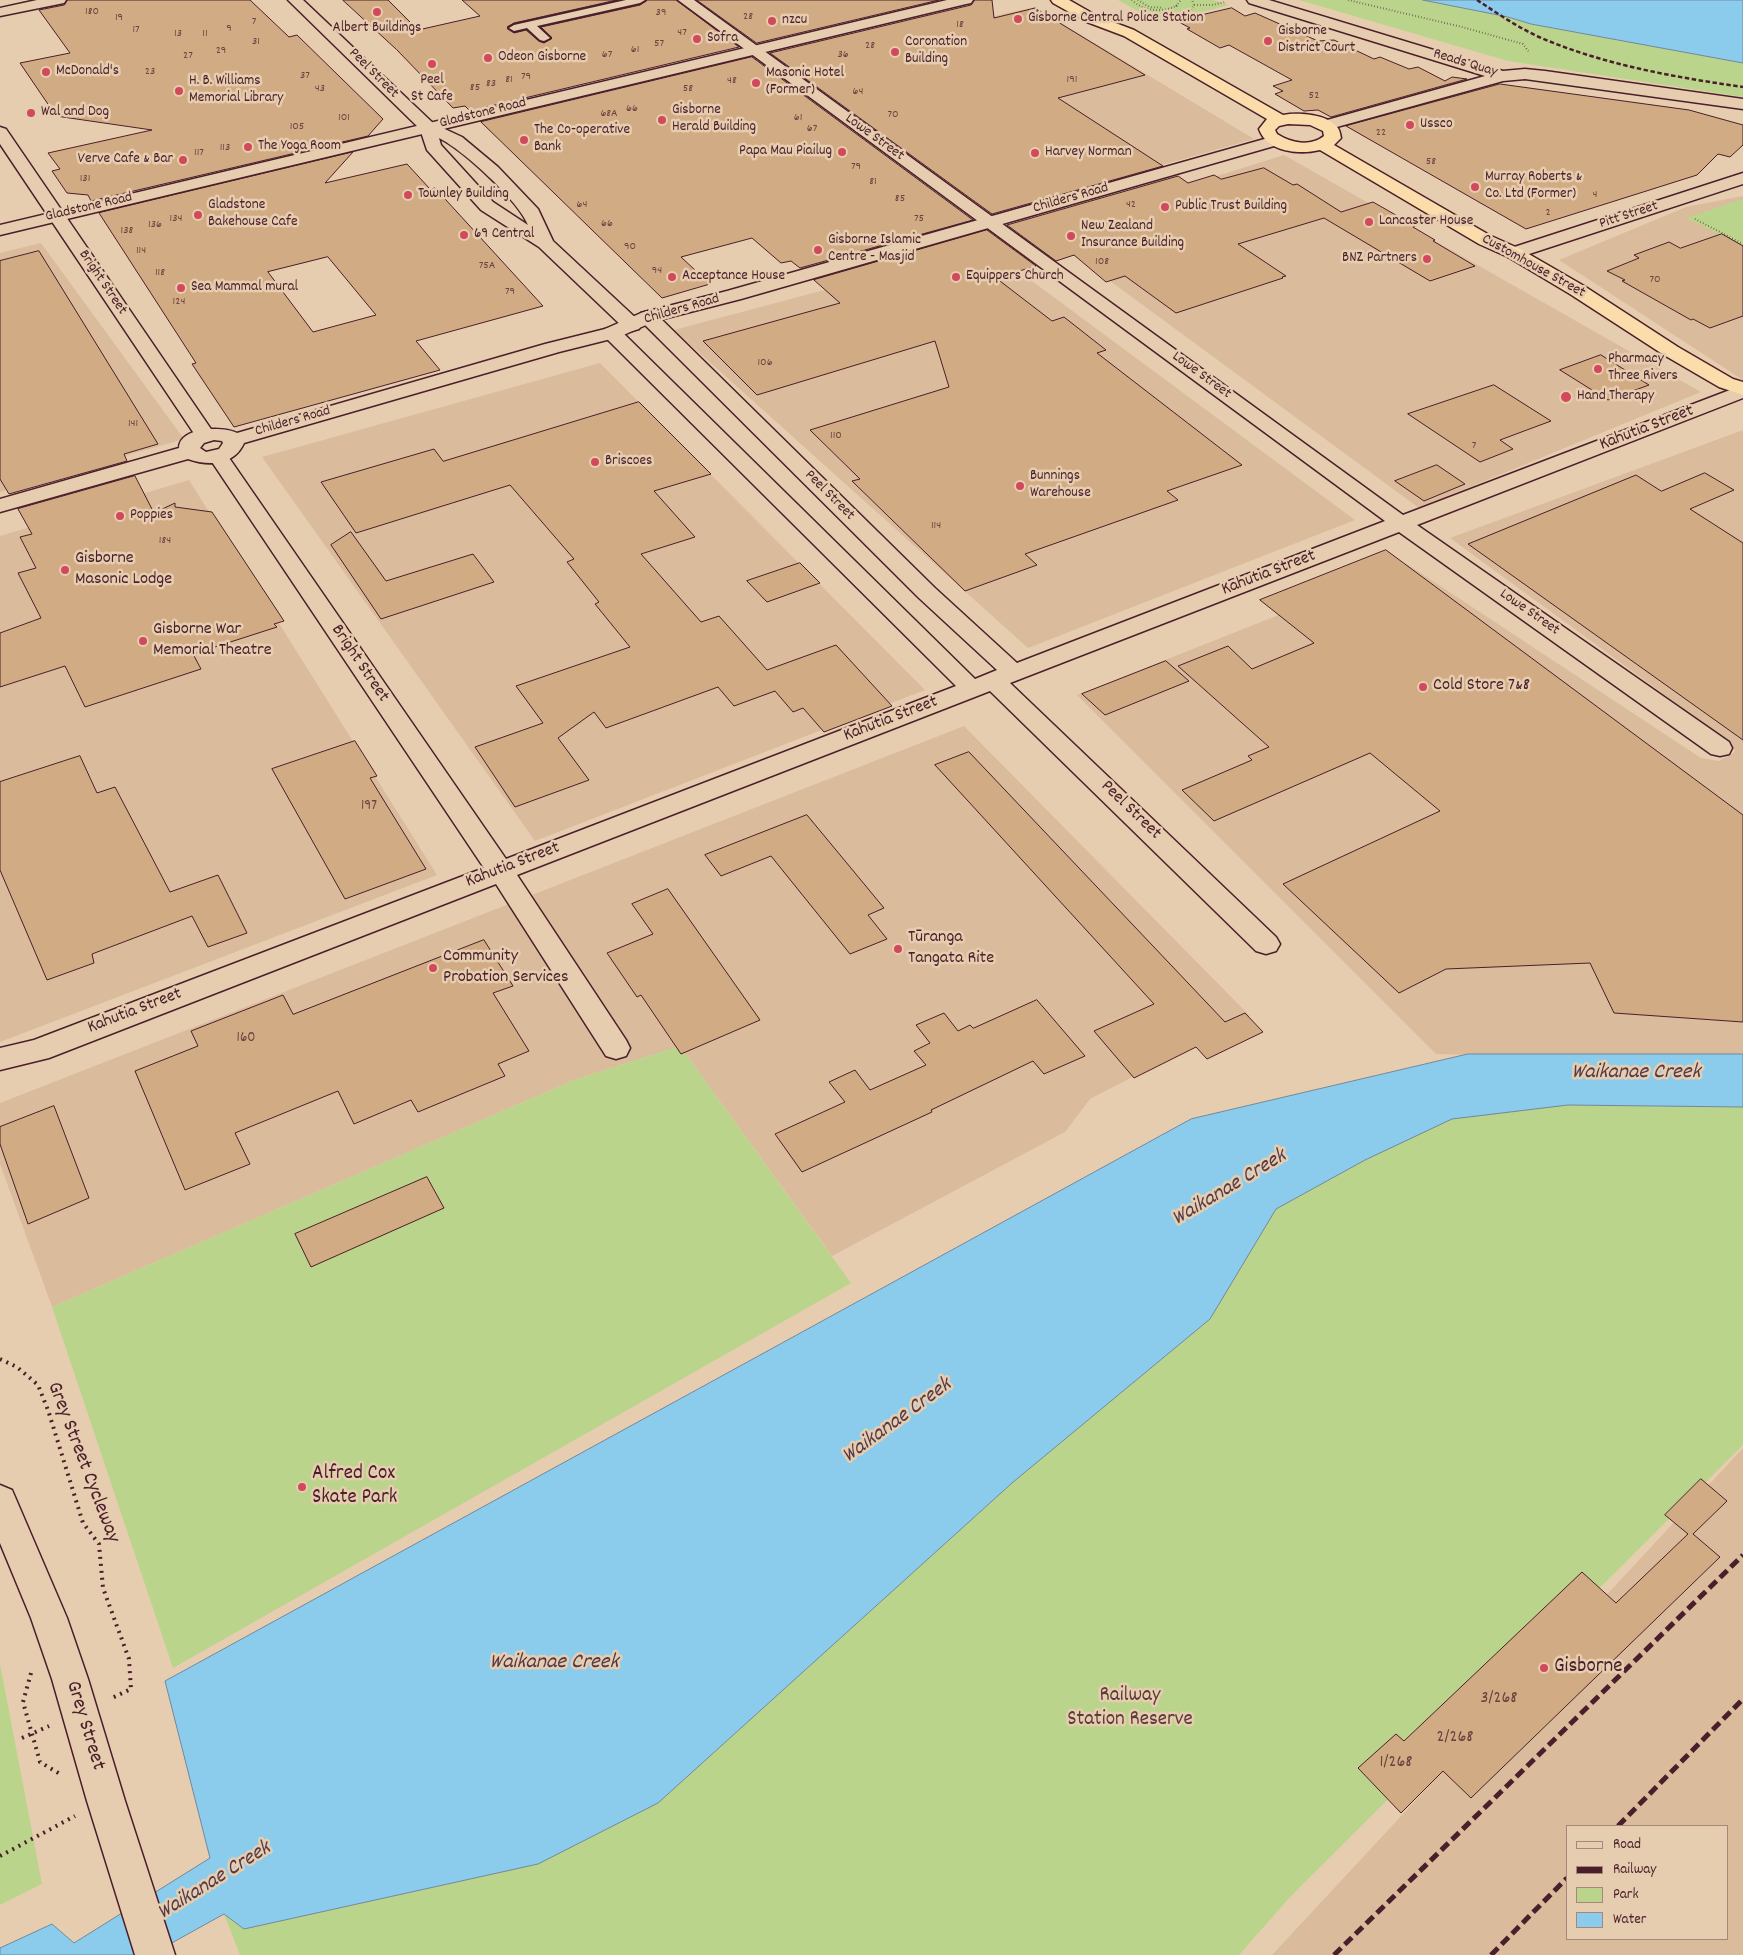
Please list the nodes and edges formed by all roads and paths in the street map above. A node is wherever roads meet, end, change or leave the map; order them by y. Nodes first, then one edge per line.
1 (59, 0) edge
2 (295, 0) edge
3 (640, 0) edge
4 (685, 0) edge
5 (966, 0) edge
6 (1058, 0) edge
7 (1086, 0) edge
8 (1132, 0) edge
9 (1138, 0) edge
10 (1181, 0) edge
11 (1192, 0) edge
12 (1254, 0) edge
13 (1225, 2) dead end
14 (1178, 5) junction
15 (1194, 6) junction
16 (0, 12) edge
17 (1151, 22) dead end
18 (530, 25) junction
19 (514, 28) dead end
20 (1129, 33) junction
21 (544, 38) dead end
22 (754, 50) junction
23 (1502, 76) junction
24 (1743, 104) edge
25 (1280, 120) junction
26 (1326, 125) junction
27 (428, 127) junction
28 (0, 132) edge
29 (1275, 141) junction
30 (1323, 145) junction
31 (1743, 178) edge
32 (56, 216) junction
33 (1690, 216) dead end
34 (990, 222) junction
35 (0, 230) edge
36 (545, 243) junction
37 (1743, 244) edge
38 (1514, 253) junction
39 (640, 321) junction
40 (612, 333) junction
41 (1743, 390) edge
42 (205, 435) junction
43 (225, 448) junction
44 (189, 452) junction
45 (0, 506) edge
46 (1401, 523) junction
47 (992, 680) junction
48 (1720, 748) dead end
49 (501, 871) junction
50 (1266, 944) dead end
51 (616, 1048) dead end
52 (39, 1050) junction
53 (0, 1059) edge
54 (0, 1071) edge
55 (0, 1358) edge
56 (0, 1501) edge
57 (111, 1699) dead end
58 (49, 1726) dead end
59 (22, 1738) dead end
60 (106, 1801) junction
61 (0, 1856) edge
62 (155, 1955) edge

1 - 16 street
2 - 27 street, Peel Street
3 - 18 lane
4 - 22 street, Lowe Street
5 - 22 street, Gladstone Road
6 - 20 highway
7 - 20 highway
8 - 14 path
9 - 14 path
10 - 14 path
11 - 15 path
12 - 23 street, Reads Quay
13 - 15 path
15 - 17 path
18 - 19 lane
18 - 21 lane
20 - 25 highway
22 - 27 street, Gladstone Road
22 - 34 street, Lowe Street
23 - 24 street, Reads Quay
23 - 26 street
25 - 26 highway
25 - 29 highway
26 - 30 highway
27 - 32 street, Gladstone Road
27 - 36 street, Peel Street
27 - 36 street, Peel Street
28 - 32 street, Bright Street
29 - 30 highway
29 - 34 street, Childers Road
30 - 38 highway, Customhouse Street
31 - 38 street, Pitt Street
32 - 35 street, Gladstone Road
32 - 42 street, Bright Street
33 - 37 path
34 - 39 street, Childers Road
34 - 46 street, Lowe Street
36 - 39 street, Peel Street
38 - 41 highway, Customhouse Street
39 - 40 street, Childers Road
39 - 47 street, Peel Street
40 - 43 street, Childers Road
40 - 47 street, Peel Street
41 - 46 street, Kahutia Street
42 - 43 street
42 - 44 street
43 - 44 street
43 - 49 street, Bright Street
44 - 45 street
46 - 47 street, Kahutia Street
46 - 48 street, Lowe Street
47 - 49 street, Kahutia Street
47 - 50 street, Peel Street
49 - 51 street, Bright Street
49 - 52 street, Kahutia Street
52 - 53 street, Kahutia Street
52 - 54 street, Kahutia Street
55 - 57 path, Grey Street Cycleway
56 - 60 street, Grey Street
58 - 59 path
60 - 61 path
60 - 62 street, Grey Street

